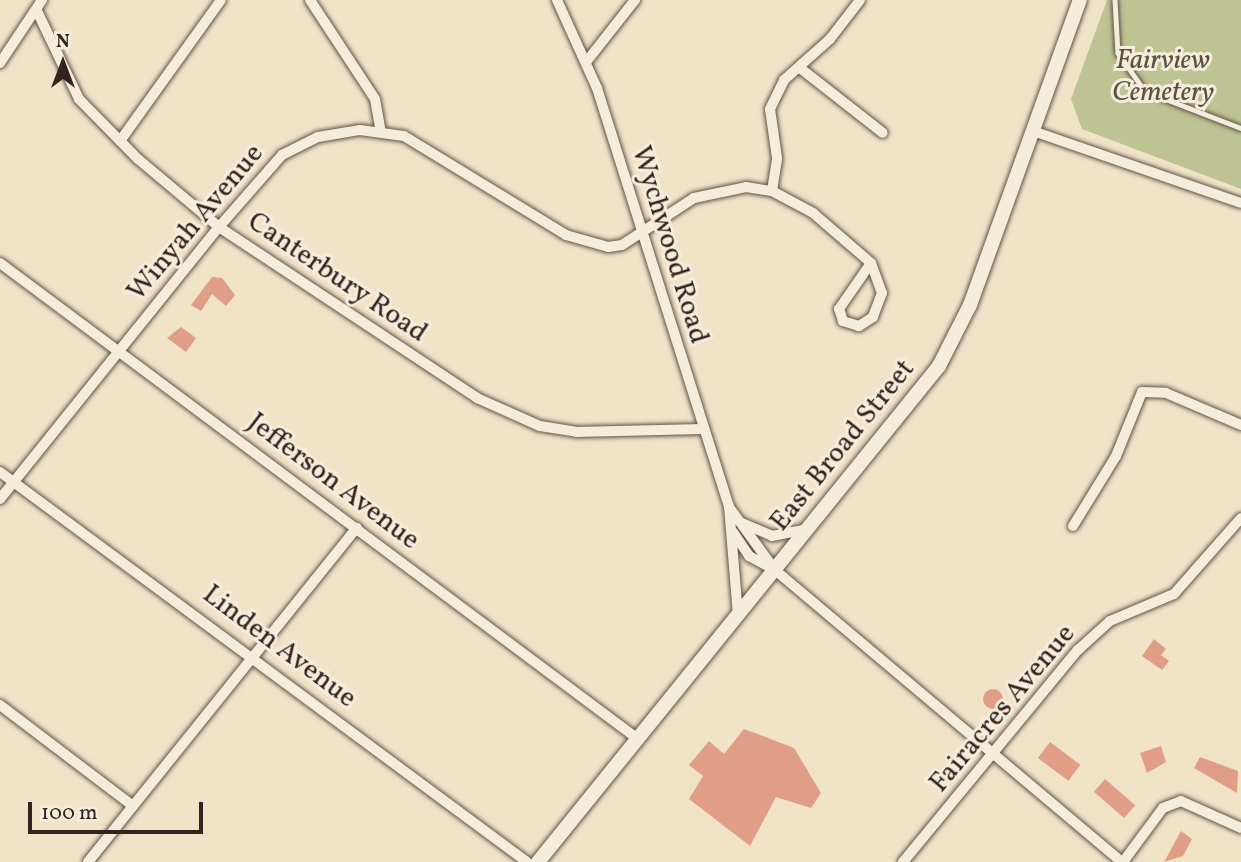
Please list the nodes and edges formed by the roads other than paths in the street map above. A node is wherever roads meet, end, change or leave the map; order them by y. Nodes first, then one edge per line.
1 (42, 0) edge
2 (221, 0) edge
3 (310, 0) edge
4 (557, 0) edge
5 (635, 0) edge
6 (860, 0) edge
7 (1080, 0) edge
8 (1115, 0) edge
9 (37, 11) junction
10 (587, 61) junction
11 (0, 64) edge
12 (800, 68) junction
13 (1241, 128) edge
14 (1033, 131) junction
15 (381, 132) junction
16 (883, 133) dead end
17 (120, 141) junction
18 (772, 191) junction
19 (1241, 203) edge
20 (219, 226) junction
21 (642, 233) junction
22 (0, 263) edge
23 (871, 263) junction
24 (119, 352) junction
25 (1241, 425) edge
26 (702, 429) junction
27 (0, 472) edge
28 (14, 483) junction
29 (0, 499) edge
30 (1241, 518) edge
31 (735, 524) junction
32 (810, 526) junction
33 (1073, 526) dead end
34 (357, 528) junction
35 (775, 570) junction
36 (738, 615) junction
37 (254, 657) junction
38 (0, 705) edge
39 (638, 739) junction
40 (994, 753) junction
41 (133, 806) junction
42 (1241, 828) edge
43 (88, 862) edge
44 (527, 862) edge
45 (538, 862) edge
46 (904, 862) edge
47 (1122, 862) edge

1 - 9 street
2 - 17 street
3 - 15 street
4 - 10 street, Wychwood Road
5 - 10 street
6 - 12 street
7 - 14 street, East Broad Street
8 - 13 lane
9 - 11 street
9 - 17 street, Canterbury Road
10 - 21 street, Wychwood Road
12 - 16 street
12 - 18 street
14 - 19 street
14 - 32 street, East Broad Street
15 - 20 street, Winyah Avenue
15 - 21 street, Winyah Avenue
17 - 20 street, Canterbury Road
18 - 21 street, Winyah Avenue
18 - 23 street
20 - 24 street, Winyah Avenue
20 - 26 street, Canterbury Road
21 - 26 street, Wychwood Road
22 - 24 street, Jefferson Avenue
23 - 23 street
24 - 28 street, Winyah Avenue
24 - 34 street, Jefferson Avenue
25 - 33 street
26 - 31 street, Wychwood Road
27 - 28 street, Linden Avenue
28 - 29 street, Winyah Avenue
28 - 37 street, Linden Avenue
30 - 40 street, Fairacres Avenue
31 - 32 street
31 - 35 street, Wychwood Road
31 - 36 street, Wychwood Road
32 - 35 street, East Broad Street
34 - 37 street
34 - 39 street, Jefferson Avenue
35 - 36 street, East Broad Street
35 - 40 street, Wychwood Road
36 - 39 street, East Broad Street
37 - 41 street
37 - 44 street, Linden Avenue
38 - 41 street
39 - 45 street, East Broad Street
40 - 46 street, Fairacres Avenue
40 - 47 street, Wychwood Road
41 - 43 street
42 - 47 street

